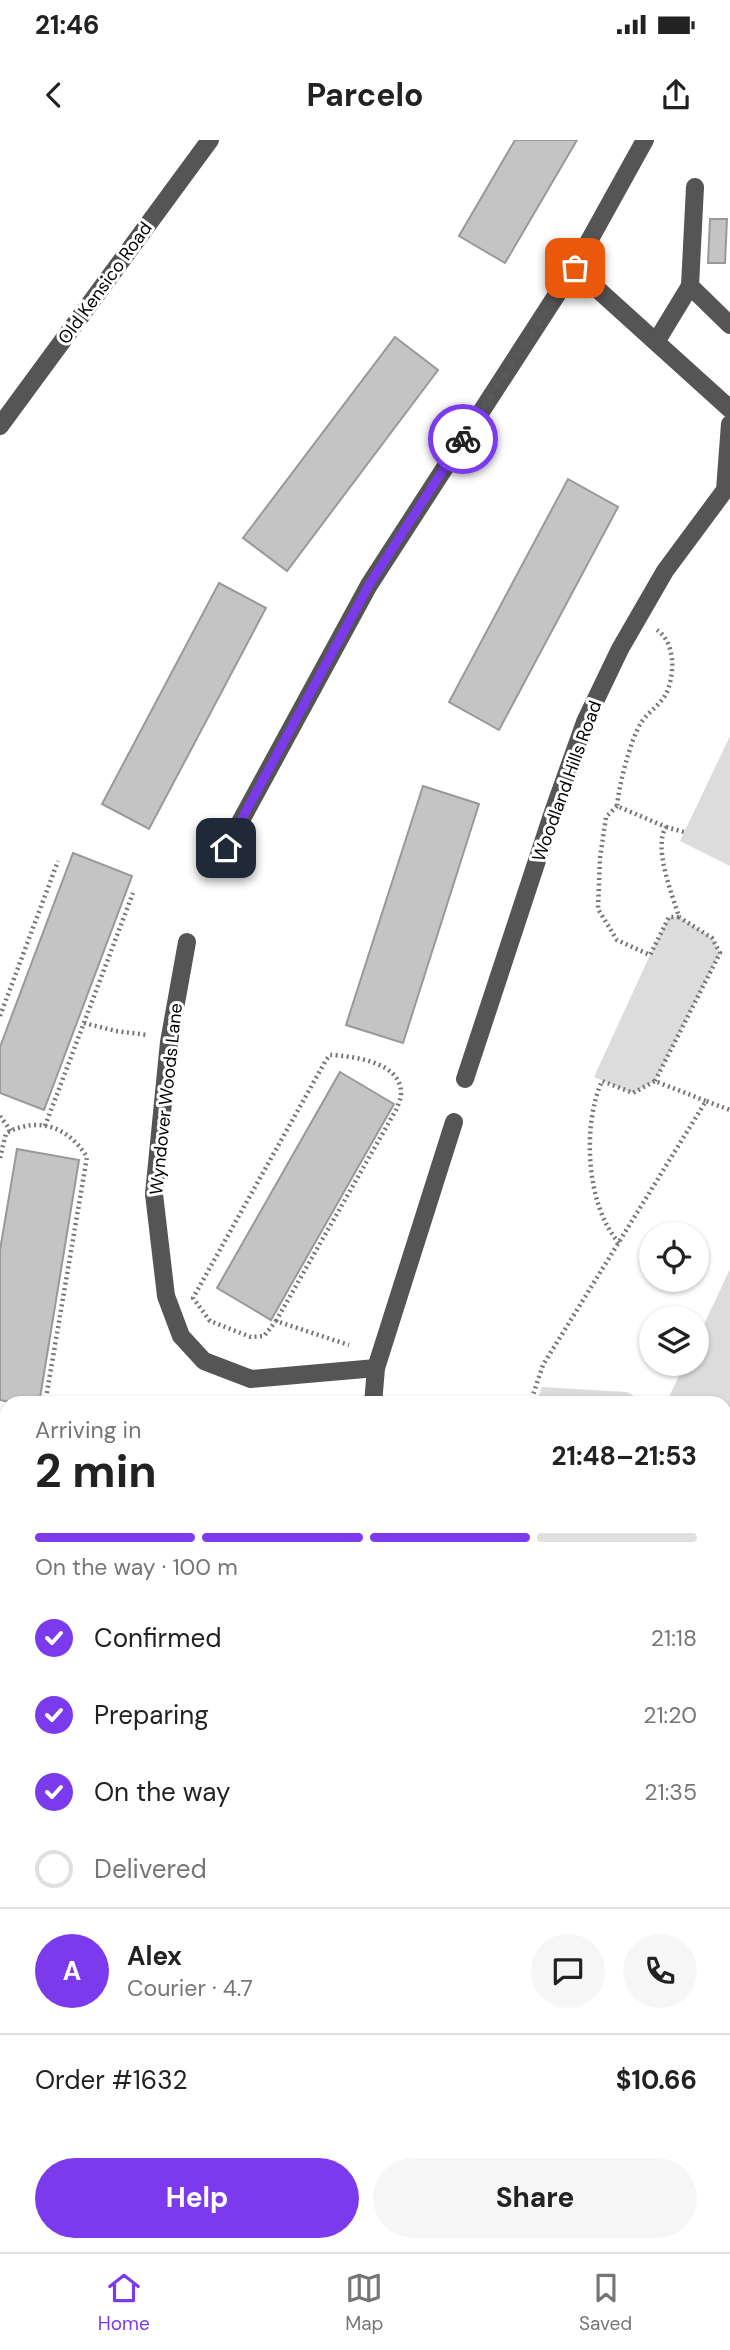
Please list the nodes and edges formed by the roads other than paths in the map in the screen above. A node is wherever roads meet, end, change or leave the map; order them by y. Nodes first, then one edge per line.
1 (210, 140) edge
2 (645, 140) edge
3 (695, 187) dead end
4 (575, 268) junction
5 (690, 286) junction
6 (730, 326) edge
7 (656, 342) junction
8 (730, 409) edge
9 (730, 424) edge
10 (0, 426) edge
11 (226, 848) dead end
12 (187, 942) dead end
13 (464, 1079) dead end
14 (454, 1122) dead end
15 (378, 1361) junction
16 (374, 1396) edge

1 - 10 street, Old Kensico Road
2 - 4 street
3 - 5 street
4 - 7 street
4 - 11 street
5 - 6 street
5 - 7 street
7 - 8 street
9 - 13 street, Woodland Hills Road
12 - 15 street, Wyndover Woods Lane
14 - 15 street
15 - 16 street

